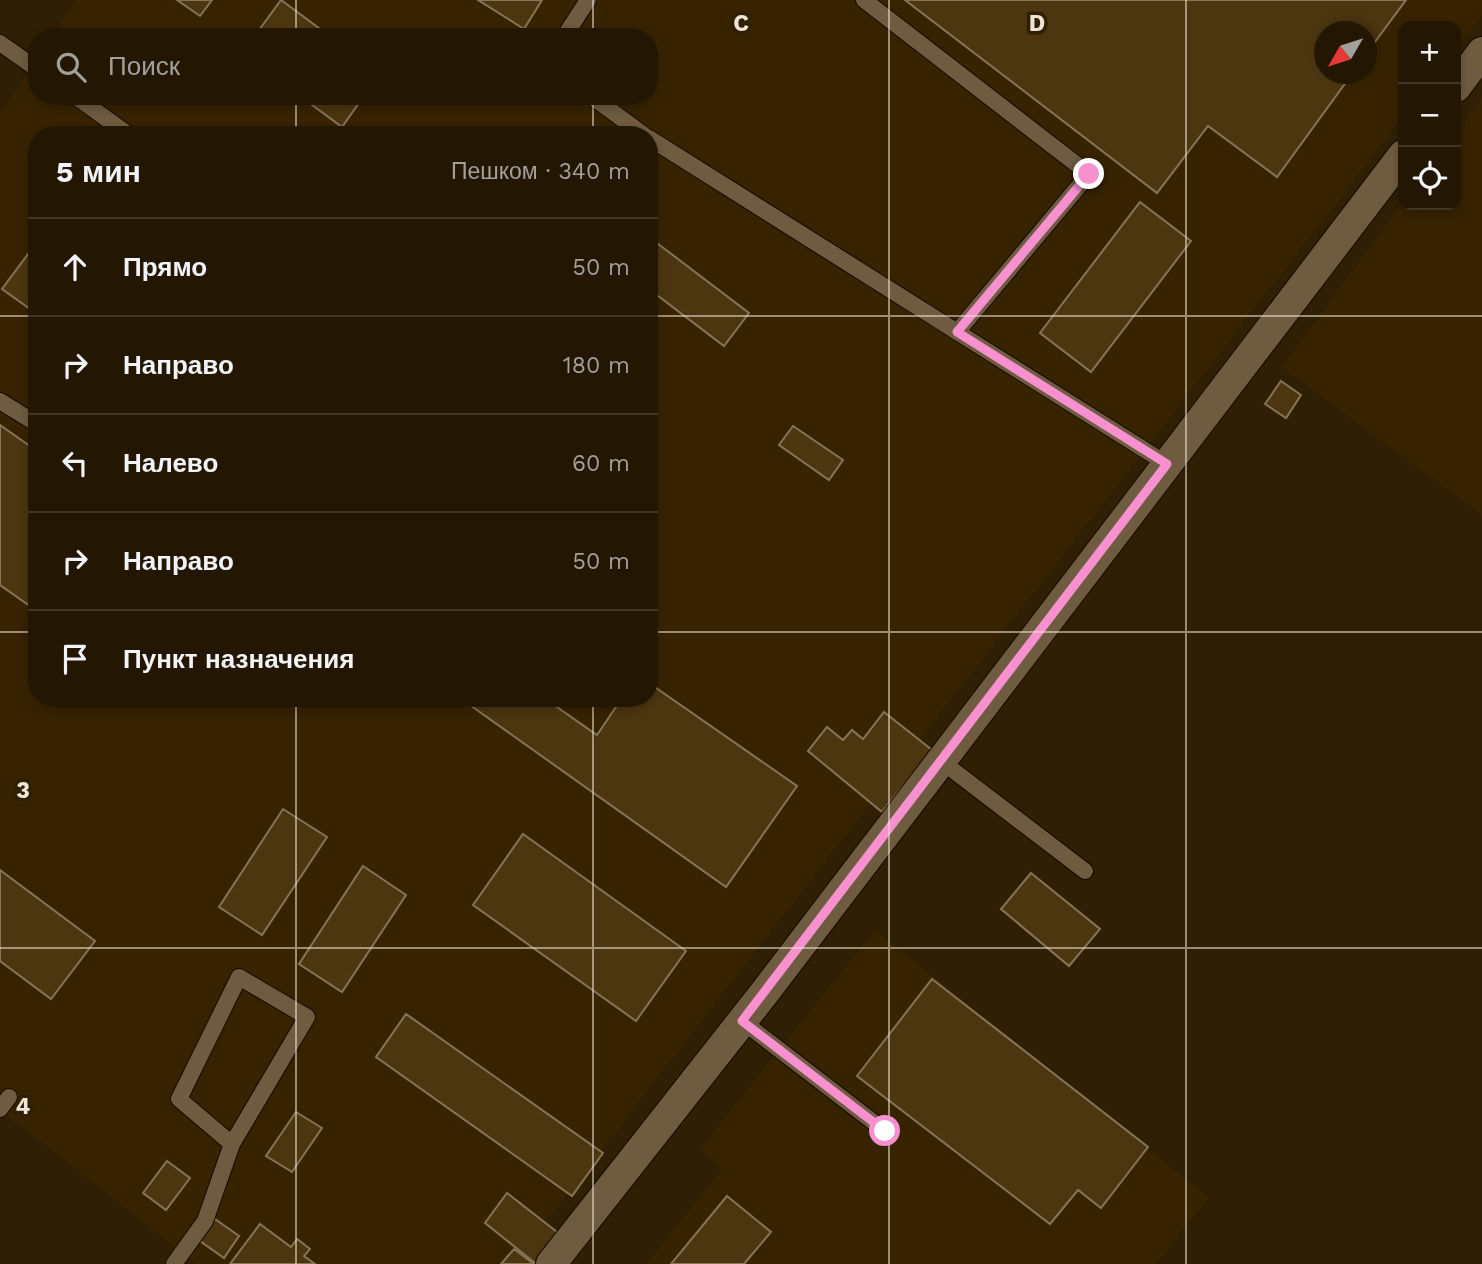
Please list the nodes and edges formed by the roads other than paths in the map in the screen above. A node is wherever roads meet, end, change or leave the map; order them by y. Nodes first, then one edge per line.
1 (587, 0) edge
2 (864, 0) edge
3 (570, 28) edge
4 (0, 43) edge
5 (1482, 52) edge
6 (28, 63) edge
7 (1458, 84) edge
8 (87, 105) edge
9 (603, 105) edge
10 (117, 126) edge
11 (632, 126) edge
12 (658, 144) edge
13 (1398, 162) edge
14 (957, 332) junction
15 (0, 401) edge
16 (28, 418) edge
17 (1167, 464) junction
18 (941, 761) junction
19 (1085, 871) dead end
20 (742, 1021) junction
21 (885, 1131) dead end
22 (232, 1144) junction
23 (174, 1264) edge
24 (551, 1264) edge

1 - 3 lane
2 - 14 lane
4 - 6 lane
5 - 7 street
8 - 10 lane
9 - 11 lane
12 - 14 lane
13 - 17 street
14 - 17 lane
15 - 16 lane
17 - 18 street
18 - 19 lane
18 - 20 street
20 - 21 lane
20 - 24 street
22 - 22 lane
22 - 23 lane

